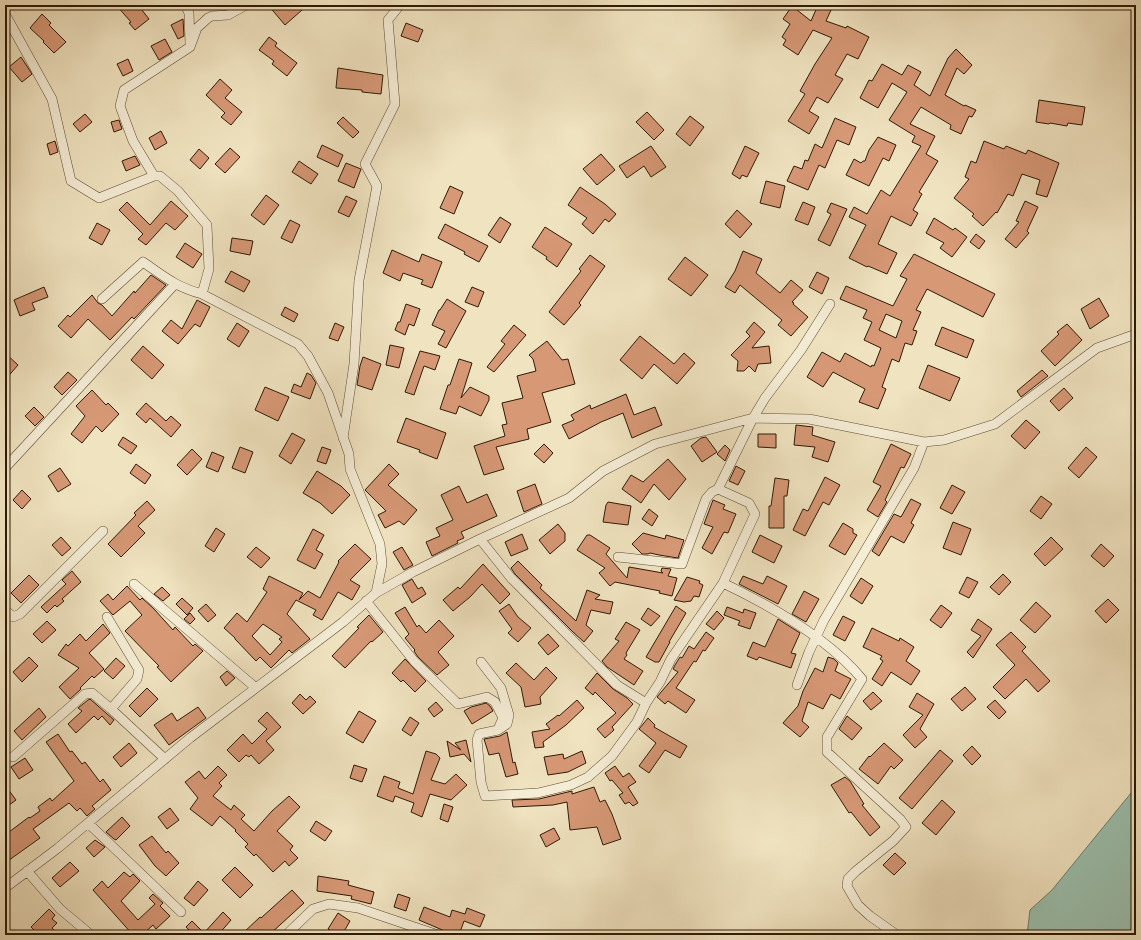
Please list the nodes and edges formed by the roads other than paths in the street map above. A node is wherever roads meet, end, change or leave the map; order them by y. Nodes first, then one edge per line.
1 (185, 5) edge
2 (246, 5) edge
3 (400, 5) edge
4 (5, 14) edge
5 (190, 47) junction
6 (154, 176) junction
7 (175, 284) junction
8 (202, 294) junction
9 (102, 299) dead end
10 (830, 304) dead end
11 (1136, 334) edge
12 (753, 418) junction
13 (343, 438) junction
14 (924, 442) junction
15 (5, 468) edge
16 (718, 489) junction
17 (104, 531) dead end
18 (480, 538) junction
19 (618, 557) dead end
20 (723, 583) junction
21 (134, 584) dead end
22 (376, 593) junction
23 (366, 601) junction
24 (5, 610) edge
25 (107, 617) dead end
26 (816, 637) junction
27 (480, 662) dead end
28 (797, 685) dead end
29 (256, 688) junction
30 (646, 703) junction
31 (111, 709) junction
32 (498, 730) junction
33 (13, 757) dead end
34 (165, 759) junction
35 (88, 823) junction
36 (27, 871) junction
37 (5, 888) edge
38 (181, 912) dead end
39 (91, 935) edge
40 (286, 935) edge
41 (438, 935) edge
42 (897, 935) edge

1 - 5 street
2 - 5 street
3 - 13 street
4 - 6 street
5 - 6 street
6 - 8 street
7 - 8 street
7 - 9 street
7 - 15 street
8 - 13 street
10 - 12 street
11 - 14 street
12 - 14 street
12 - 16 street
12 - 18 street
13 - 22 street
14 - 26 street
16 - 19 street
16 - 20 street
17 - 24 street
18 - 22 street
18 - 30 street
20 - 26 street
20 - 30 street
21 - 29 street
22 - 23 street
23 - 29 street
23 - 32 street
25 - 31 street
26 - 28 street
26 - 42 street
27 - 32 street
29 - 34 street
30 - 32 street
31 - 33 street
31 - 34 street
34 - 35 street
35 - 36 street
35 - 38 street
36 - 37 street
36 - 39 street
40 - 41 street

